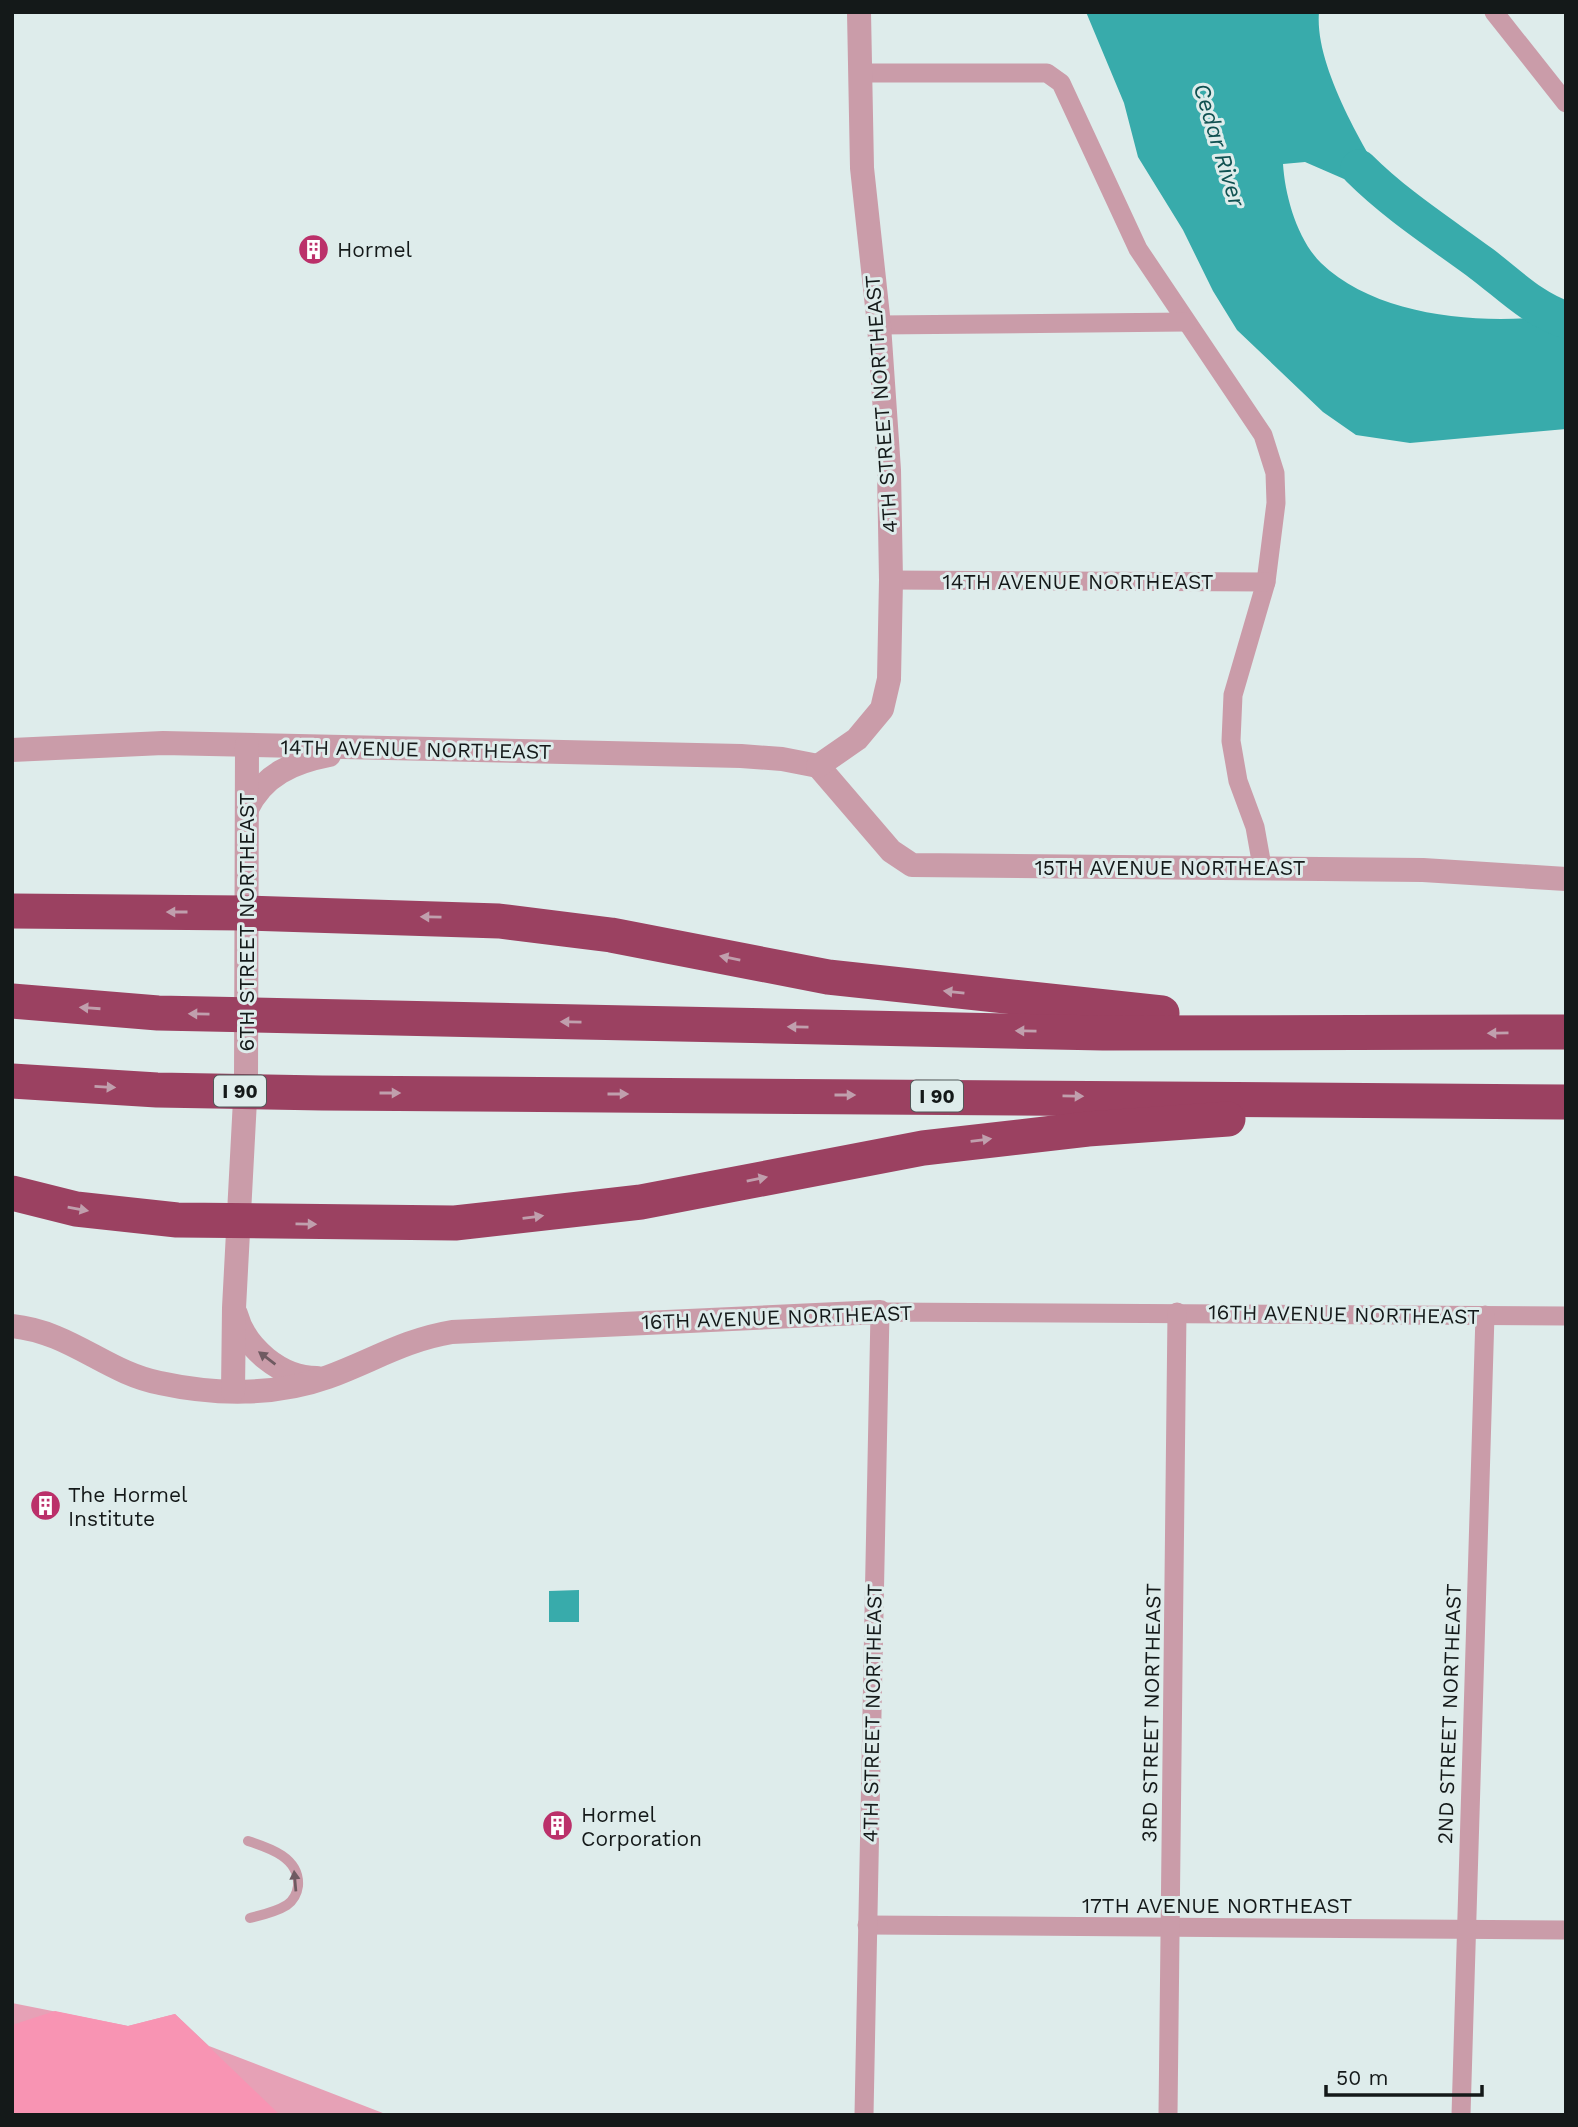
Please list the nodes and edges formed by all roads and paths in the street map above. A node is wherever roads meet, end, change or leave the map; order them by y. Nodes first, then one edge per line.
1 (859, 12) edge
2 (1494, 12) edge
3 (859, 73) junction
4 (1566, 103) edge
5 (1186, 322) junction
6 (879, 325) junction
7 (891, 580) junction
8 (1266, 582) junction
9 (247, 746) junction
10 (369, 748) junction
11 (12, 750) edge
12 (818, 766) junction
13 (246, 810) junction
14 (1262, 866) junction
15 (1566, 879) edge
16 (12, 911) edge
17 (245, 913) junction
18 (12, 1001) edge
19 (1566, 1032) edge
20 (1413, 1034) junction
21 (12, 1081) edge
22 (1559, 1103) edge
23 (12, 1193) edge
24 (237, 1223) junction
25 (234, 1308) junction
26 (880, 1312) junction
27 (1177, 1312) junction
28 (1485, 1315) junction
29 (1566, 1316) edge
30 (12, 1326) edge
31 (325, 1378) junction
32 (233, 1391) junction
33 (248, 1841) dead end
34 (250, 1918) dead end
35 (867, 1925) junction
36 (1172, 1928) junction
37 (1465, 1930) junction
38 (1566, 1930) edge
39 (864, 2115) edge
40 (1168, 2115) edge
41 (1461, 2115) edge

1 - 3 street, 4TH STREET NORTHEAST
2 - 4 street
3 - 5 street
3 - 6 street, 4TH STREET NORTHEAST
5 - 6 street
5 - 8 street
6 - 7 street, 4TH STREET NORTHEAST
7 - 8 street, 14TH AVENUE NORTHEAST
7 - 12 street, 4TH STREET NORTHEAST
8 - 14 street
9 - 10 street, 14TH AVENUE NORTHEAST
9 - 11 street, 14TH AVENUE NORTHEAST
9 - 13 street, 6TH STREET NORTHEAST
10 - 12 street, 14TH AVENUE NORTHEAST
10 - 13 street
12 - 14 street, 15TH AVENUE NORTHEAST
13 - 17 street, 6TH STREET NORTHEAST
14 - 15 street, 15TH AVENUE NORTHEAST
17 -> 16 highway
20 -> 17 highway
17 - 24 street, 6TH STREET NORTHEAST
20 -> 18 highway
19 -> 20 highway
21 -> 22 highway, I 90
24 -> 22 highway
23 -> 24 highway
24 - 25 street, 6TH STREET NORTHEAST
31 -> 25 street
25 - 32 street, 6TH STREET NORTHEAST
26 - 27 street, 16TH AVENUE NORTHEAST
26 - 31 street, 16TH AVENUE NORTHEAST
26 - 35 street, 4TH STREET NORTHEAST
27 - 28 street, 16TH AVENUE NORTHEAST
27 - 36 street, 3RD STREET NORTHEAST
28 - 29 street, 16TH AVENUE NORTHEAST
28 - 37 street, 2ND STREET NORTHEAST
30 - 32 street, 16TH AVENUE NORTHEAST
31 - 32 street, 16TH AVENUE NORTHEAST
34 -> 33 lane
35 - 36 street, 17TH AVENUE NORTHEAST
35 - 39 street, 4TH STREET NORTHEAST
36 - 37 street, 17TH AVENUE NORTHEAST
36 - 40 street, 3RD STREET NORTHEAST
37 - 38 street, 17TH AVENUE NORTHEAST
37 - 41 street, 2ND STREET NORTHEAST

